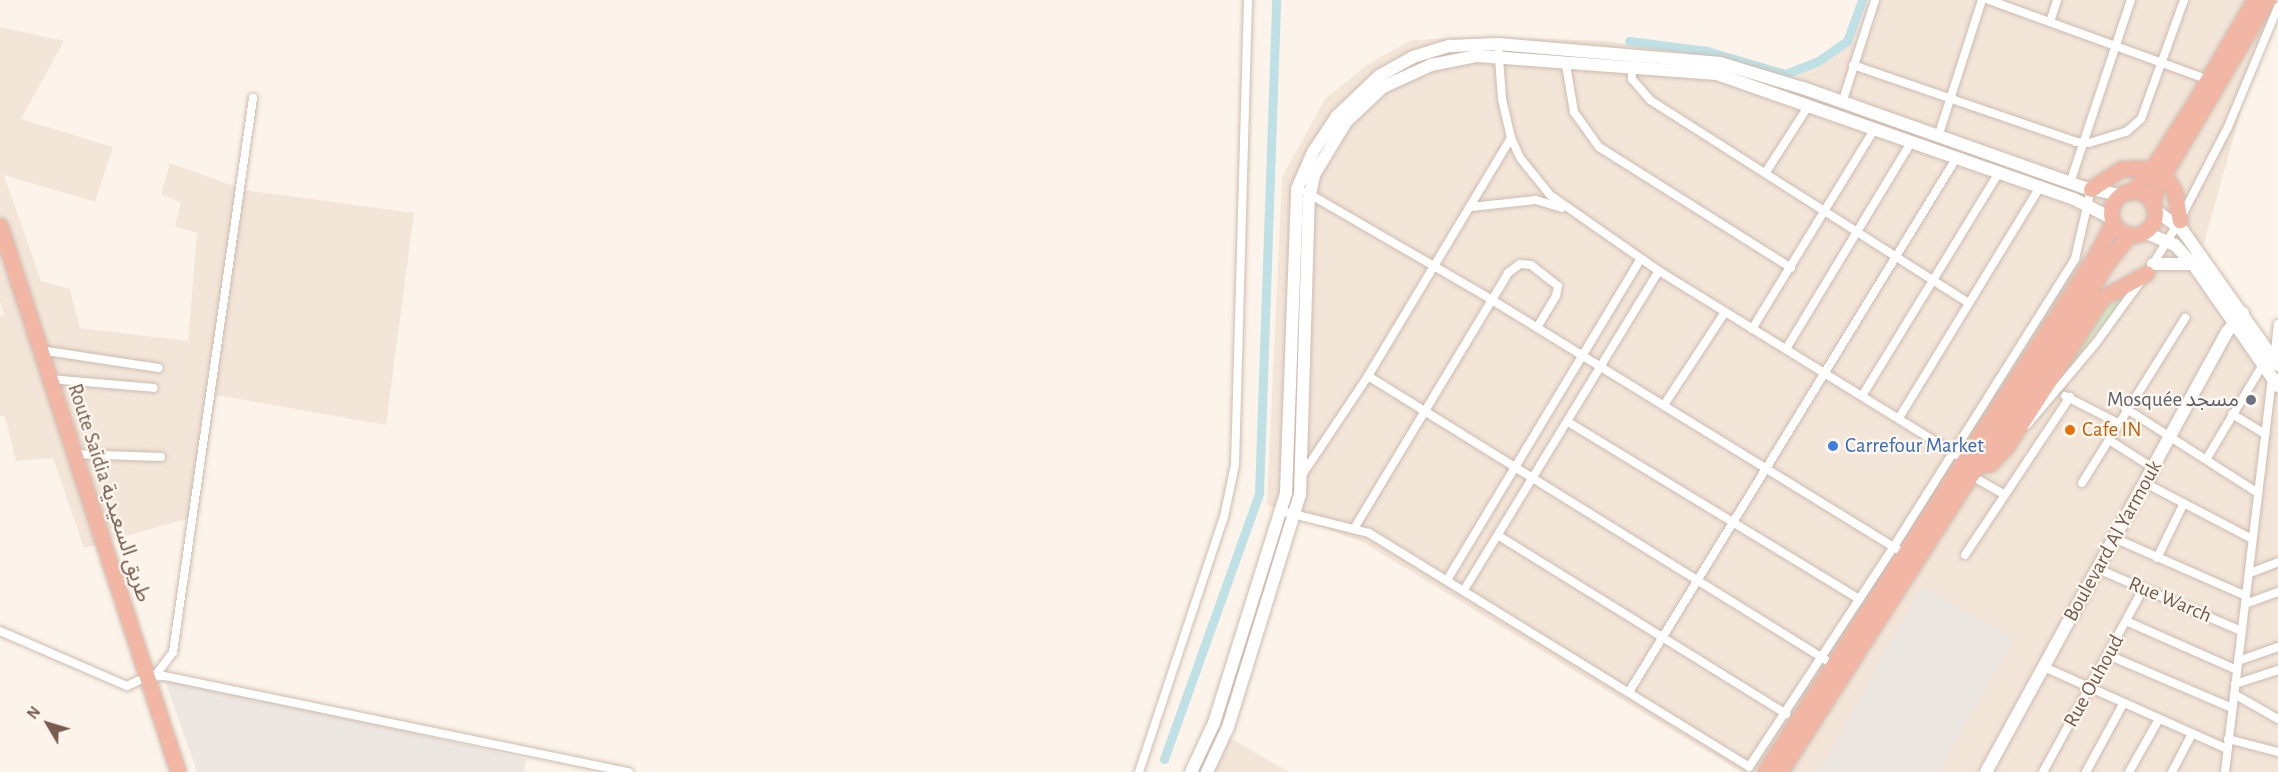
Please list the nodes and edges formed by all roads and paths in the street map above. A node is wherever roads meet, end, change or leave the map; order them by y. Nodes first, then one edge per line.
1 (1248, 0) edge
2 (1875, 0) edge
3 (1982, 0) edge
4 (1989, 0) edge
5 (2057, 0) edge
6 (2131, 0) edge
7 (2184, 0) edge
8 (2278, 7) edge
9 (2267, 12) edge
10 (2050, 22) junction
11 (1498, 44) junction
12 (2116, 45) junction
13 (1634, 56) junction
14 (1499, 57) junction
15 (2163, 60) junction
16 (1853, 64) junction
17 (1566, 65) junction
18 (1632, 69) junction
19 (2209, 80) junction
20 (253, 98) dead end
21 (1950, 98) junction
22 (1842, 103) junction
23 (1809, 105) junction
24 (1875, 128) junction
25 (1938, 137) junction
26 (1511, 138) junction
27 (1912, 141) junction
28 (2082, 144) junction
29 (1957, 157) junction
30 (2158, 171) junction
31 (1766, 172) junction
32 (1999, 172) junction
33 (2070, 183) junction
34 (2040, 186) junction
35 (1297, 189) junction
36 (1309, 193) junction
37 (2126, 193) junction
38 (2090, 197) junction
39 (1471, 207) junction
40 (2153, 207) junction
41 (1568, 210) junction
42 (1824, 213) junction
43 (2112, 220) junction
44 (2179, 222) junction
45 (0, 226) edge
46 (1856, 233) junction
47 (2137, 233) junction
48 (2168, 241) junction
49 (0, 258) edge
50 (1895, 258) junction
51 (1641, 260) junction
52 (2193, 264) junction
53 (1434, 266) junction
54 (1791, 268) junction
55 (2150, 268) junction
56 (1659, 272) junction
57 (1933, 280) junction
58 (1492, 300) junction
59 (1969, 303) junction
60 (1725, 312) junction
61 (2185, 318) dead end
62 (2238, 318) junction
63 (2278, 324) edge
64 (1538, 328) junction
65 (1752, 328) junction
66 (1786, 349) junction
67 (40, 350) junction
68 (1581, 355) junction
69 (2271, 362) edge
70 (1601, 366) junction
71 (159, 368) dead end
72 (1824, 373) junction
73 (1368, 376) junction
74 (50, 379) junction
75 (2275, 381) edge
76 (154, 388) dead end
77 (2055, 393) junction
78 (1862, 396) junction
79 (2070, 397) junction
80 (53, 404) junction
81 (1664, 405) junction
82 (2125, 408) junction
83 (1424, 411) junction
84 (2232, 414) junction
85 (1899, 418) junction
86 (1568, 422) junction
87 (2118, 423) junction
88 (2265, 434) junction
89 (2171, 435) junction
90 (2109, 440) junction
91 (2006, 447) junction
92 (69, 455) junction
93 (161, 457) dead end
94 (2207, 458) junction
95 (1966, 463) junction
96 (1514, 467) junction
97 (2153, 468) junction
98 (1769, 469) junction
99 (1302, 475) junction
100 (1533, 479) junction
101 (2082, 483) dead end
102 (2145, 483) junction
103 (2258, 493) junction
104 (2005, 495) junction
105 (2184, 502) junction
106 (1281, 511) junction
107 (1296, 514) junction
108 (1734, 523) junction
109 (1355, 527) junction
110 (1499, 536) junction
111 (2114, 538) junction
112 (2252, 539) junction
113 (1899, 551) junction
114 (1965, 555) dead end
115 (2157, 558) junction
116 (2278, 562) edge
117 (2098, 569) junction
118 (2250, 573) junction
119 (1447, 580) junction
120 (1698, 581) junction
121 (2143, 589) junction
122 (1464, 590) junction
123 (2278, 592) edge
124 (1859, 599) junction
125 (2245, 600) junction
126 (2126, 621) junction
127 (0, 631) edge
128 (2241, 631) junction
129 (1662, 637) junction
130 (2278, 647) edge
131 (2108, 655) junction
132 (1828, 662) junction
133 (2237, 665) junction
134 (2044, 667) junction
135 (2278, 670) edge
136 (146, 678) junction
137 (2235, 684) junction
138 (2090, 689) junction
139 (1629, 692) junction
140 (2234, 694) junction
141 (2123, 704) junction
142 (2232, 708) junction
143 (1786, 714) junction
144 (2159, 719) junction
145 (2278, 719) edge
146 (2192, 734) junction
147 (2229, 739) junction
148 (2227, 749) junction
149 (166, 752) junction
150 (2278, 752) edge
151 (1990, 771) edge
152 (168, 772) edge
153 (178, 772) edge
154 (629, 772) edge
155 (1139, 772) edge
156 (1191, 772) edge
157 (1207, 772) edge
158 (1765, 772) edge
159 (1780, 772) edge
160 (2043, 772) edge
161 (2086, 772) edge
162 (2129, 772) edge
163 (2172, 772) edge
164 (2224, 772) edge

1 - 155 street
2 - 16 street
3 - 21 street
4 - 10 street
5 - 10 street
6 - 12 street
7 - 15 street
8 - 9 street
9 - 19 highway
9 - 30 highway
9 - 44 street
10 - 12 street
11 - 13 main road
11 - 14 street
11 - 35 main road
12 - 15 street
12 - 28 street
13 - 18 street
13 - 22 main road
14 - 17 main road
14 - 26 street
14 - 36 main road
15 - 19 street
15 - 28 street
16 - 21 street
16 - 22 street
17 - 18 main road
17 - 54 street
18 - 23 main road
18 - 31 street
19 - 30 highway
20 - 136 street
21 - 25 street
21 - 28 street
22 - 25 main road
23 - 24 main road
23 - 31 street
24 - 27 main road
24 - 42 street
25 - 33 main road
26 - 39 street
26 - 41 street
27 - 29 main road
27 - 46 street
28 - 33 street
29 - 32 main road
29 - 50 street
30 - 37 highway
30 - 38 highway
30 - 40 highway
30 - 44 highway
31 - 42 street
32 - 34 main road
32 - 57 street
33 - 38 main road
34 - 38 main road
34 - 59 street
35 - 36 street
35 - 106 main road
36 - 53 street
36 - 99 main road
37 - 38 main road
37 - 40 highway
37 - 43 highway
38 - 43 main road
38 - 95 street
39 - 41 street
39 - 53 street
40 - 44 main road
40 - 47 highway
41 - 51 street
42 - 46 street
42 - 54 street
43 - 47 highway
43 - 95 highway
44 - 48 street
44 - 62 main road
45 - 67 highway, Route Saïdia طريق السعيدية
46 - 50 street
46 - 66 street
47 - 48 main road
47 - 95 highway
48 - 52 main road
48 - 55 street
49 - 80 highway
50 - 57 street
50 - 72 street
51 - 56 street
51 - 68 street
52 - 55 main road
52 - 62 main road
53 - 58 street
53 - 73 street
54 - 65 street
55 - 77 street
55 - 91 highway
56 - 60 street
56 - 70 street
57 - 59 street
57 - 78 street
58 - 64 street
58 - 64 street
58 - 83 street
59 - 85 street
60 - 65 street
60 - 81 street
61 - 82 street
62 - 69 main road
62 - 89 main road, Boulevard Al Yarmouk
63 - 69 street
64 - 68 street
65 - 66 street
66 - 72 street
67 - 71 street
67 - 74 highway, Route Saïdia طريق السعيدية
68 - 70 street
68 - 96 street
69 - 75 main road
69 - 84 street
70 - 81 street
70 - 86 street
72 - 78 street
72 - 98 street
73 - 83 street
73 - 99 street
74 - 76 street
74 - 80 highway, Route Saïdia طريق السعيدية
75 - 88 street
77 - 79 street
77 - 91 street
78 - 85 street
79 - 87 street
79 - 104 street
80 - 92 highway
81 - 98 street
82 - 87 street
82 - 89 street
83 - 96 street
83 - 109 street
84 - 88 street
84 - 94 street
85 - 95 street
86 - 100 street
86 - 108 street
87 - 90 street
88 - 103 street
89 - 94 street
89 - 97 main road, Boulevard Al Yarmouk
90 - 97 street
90 - 101 street
91 - 95 highway
92 - 93 street
92 - 136 highway
94 - 103 street
95 - 104 street
95 - 113 highway
95 - 159 highway
96 - 100 street
96 - 119 street
97 - 102 main road, Boulevard Al Yarmouk
98 - 108 street
98 - 113 street
99 - 107 main road
100 - 110 street
100 - 120 street
102 - 105 street
102 - 111 main road, Boulevard Al Yarmouk
103 - 112 street
104 - 114 street
105 - 112 street
105 - 115 street
106 - 107 street
106 - 156 main road
107 - 109 street
107 - 157 main road
108 - 120 street
108 - 124 street
109 - 119 street
110 - 122 street
110 - 129 street
111 - 115 street
111 - 117 main road, Boulevard Al Yarmouk
112 - 118 street
113 - 124 street
113 - 132 highway
115 - 125 street
116 - 118 street
117 - 121 street, Rue Warch
117 - 134 main road, Boulevard Al Yarmouk
118 - 125 street
119 - 122 street
120 - 129 street
120 - 132 street
121 - 126 street, Rue Ouhoud
121 - 128 street, Rue Warch
122 - 139 street
123 - 125 street
124 - 132 street
125 - 128 street
126 - 131 street, Rue Ouhoud
126 - 133 street
127 - 136 street
128 - 133 street
129 - 139 street
129 - 143 street
130 - 133 street
131 - 138 street, Rue Ouhoud
131 - 142 street
132 - 143 street
132 - 158 highway
133 - 137 street
134 - 138 street
134 - 151 main road, Boulevard Al Yarmouk
135 - 137 street
136 - 149 highway
136 - 154 street
137 - 140 street
138 - 141 street
138 - 160 street, Rue Ouhoud
139 - 143 street
140 - 142 street
140 - 145 street
141 - 144 street
141 - 161 street
142 - 147 street
144 - 146 street
144 - 162 street
146 - 148 street
146 - 163 street
147 - 148 street
147 - 150 street
148 - 164 street
149 - 152 highway
149 - 153 highway

